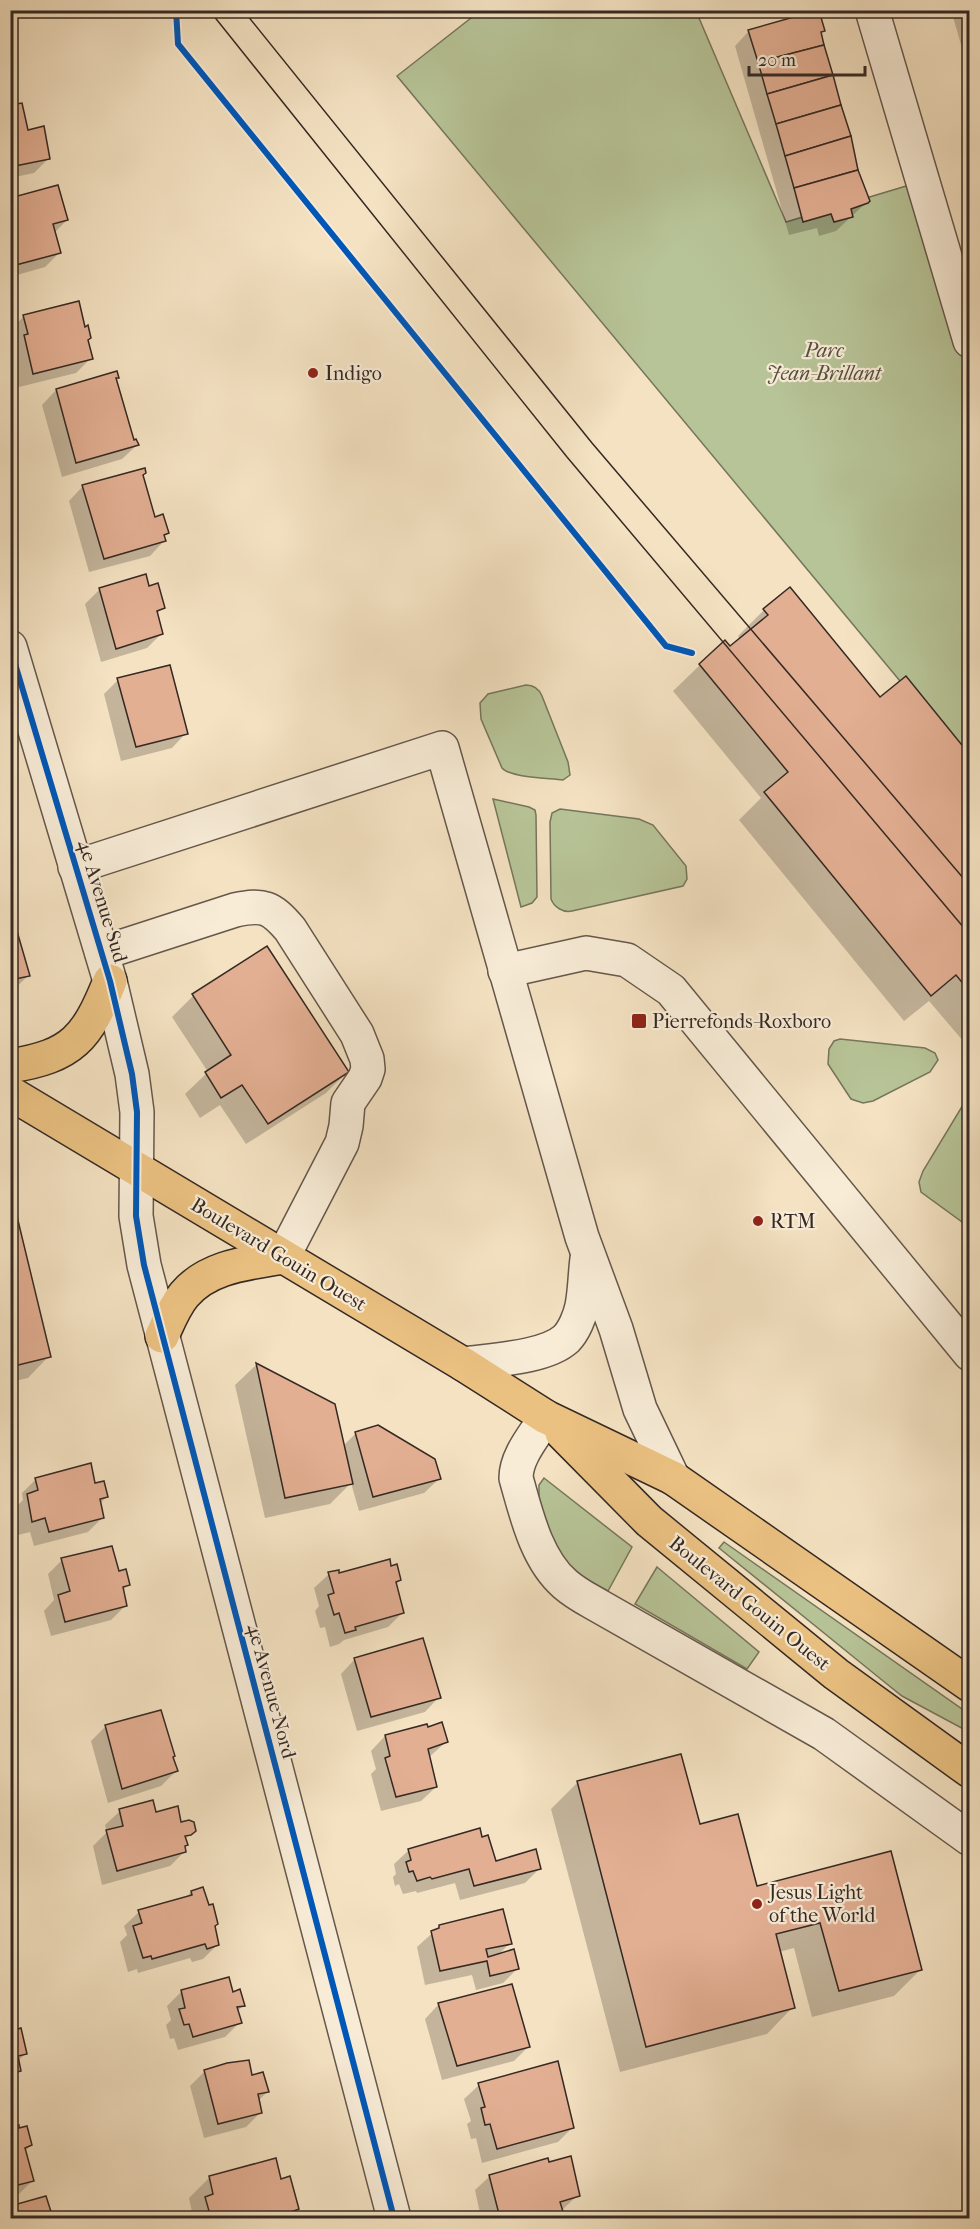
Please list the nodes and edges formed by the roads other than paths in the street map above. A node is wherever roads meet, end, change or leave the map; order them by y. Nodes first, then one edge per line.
1 (872, 10) edge
2 (969, 340) edge
3 (10, 647) edge
4 (75, 867) junction
5 (106, 967) junction
6 (505, 971) junction
7 (10, 1066) edge
8 (10, 1094) edge
9 (137, 1170) junction
10 (587, 1251) junction
11 (283, 1257) junction
12 (162, 1336) junction
13 (969, 1354) edge
14 (463, 1364) junction
15 (546, 1416) junction
16 (673, 1478) junction
17 (969, 1686) edge
18 (969, 1771) edge
19 (966, 1827) edge
20 (394, 2218) edge

1 - 2 street
3 - 4 street, 4e Avenue Sud
4 - 5 street, 4e Avenue Sud
4 - 6 street
5 - 7 main road
5 - 9 street, 4e Avenue Sud
5 - 11 street
6 - 10 street
6 - 13 street
8 - 9 main road, Boulevard Gouin Ouest
9 - 11 main road, Boulevard Gouin Ouest
9 - 12 street, 4e Avenue Nord
10 - 14 street
10 - 16 street
11 - 12 main road
11 - 14 main road, Boulevard Gouin Ouest
12 - 20 street, 4e Avenue Nord
14 - 15 main road, Boulevard Gouin Ouest
15 - 16 main road, Boulevard Gouin Ouest
15 - 18 main road, Boulevard Gouin Ouest
15 - 19 street
16 - 17 main road, Boulevard Gouin Ouest

